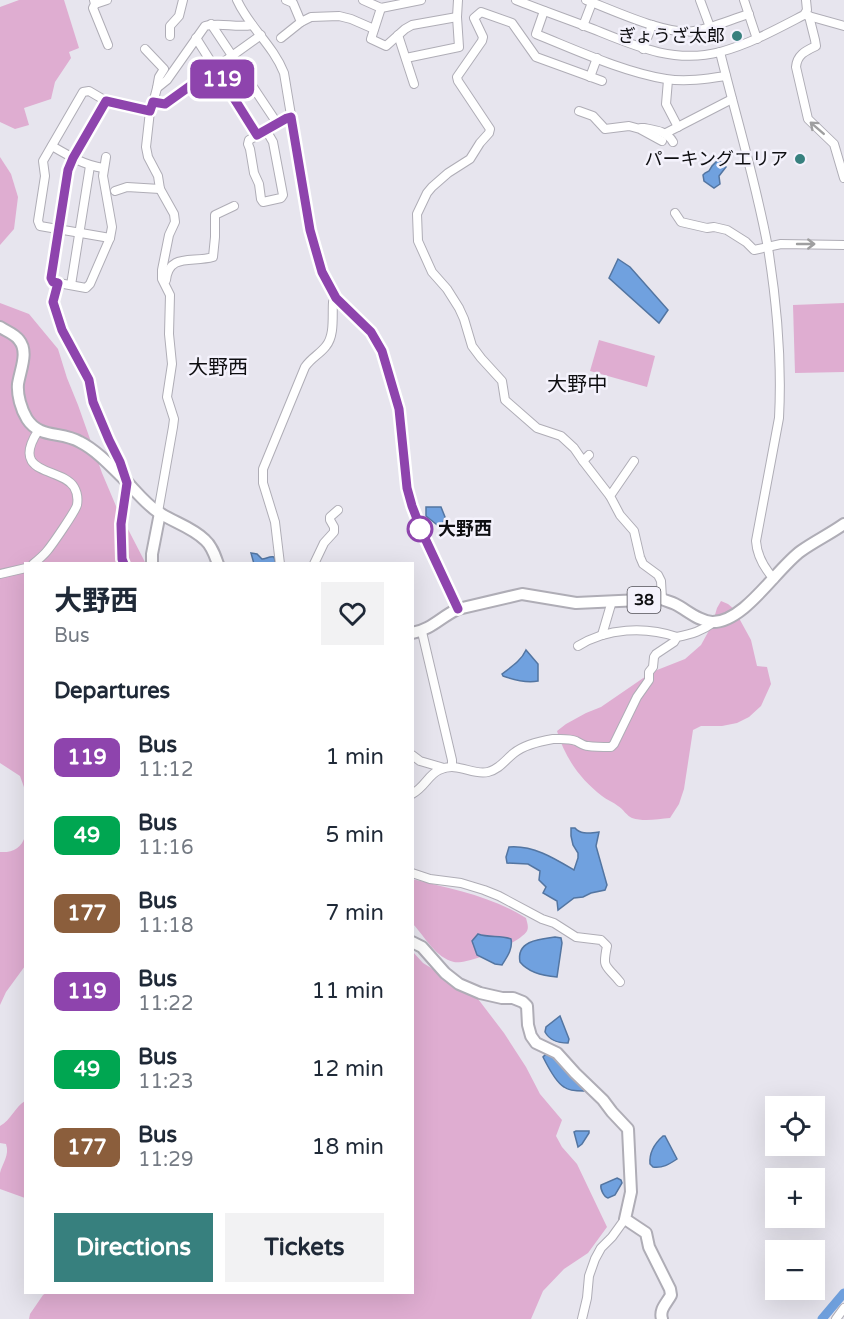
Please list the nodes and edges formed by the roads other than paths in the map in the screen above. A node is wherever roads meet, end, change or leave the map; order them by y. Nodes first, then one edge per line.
1 (107, 0) edge
2 (183, 0) edge
3 (237, 0) edge
4 (363, 0) edge
5 (421, 0) edge
6 (458, 0) edge
7 (516, 0) edge
8 (700, 0) edge
9 (744, 0) edge
10 (806, 0) edge
11 (292, 1) edge
12 (590, 1) edge
13 (94, 2) edge
14 (381, 8) junction
15 (544, 11) junction
16 (749, 14) junction
17 (806, 16) junction
18 (457, 17) junction
19 (301, 22) junction
20 (211, 24) junction
21 (252, 25) junction
22 (652, 25) junction
23 (583, 26) junction
24 (844, 26) edge
25 (710, 27) junction
26 (374, 29) junction
27 (261, 35) junction
28 (398, 35) junction
29 (170, 36) dead end
30 (196, 38) junction
31 (281, 38) dead end
32 (757, 39) junction
33 (108, 45) dead end
34 (643, 49) junction
35 (720, 52) junction
36 (147, 54) dead end
37 (232, 55) junction
38 (406, 58) junction
39 (597, 58) junction
40 (215, 68) junction
41 (726, 76) junction
42 (590, 77) junction
43 (668, 80) junction
44 (602, 81) dead end
45 (414, 84) dead end
46 (157, 88) junction
47 (732, 99) junction
48 (106, 101) junction
49 (153, 102) junction
50 (150, 111) junction
51 (579, 111) dead end
52 (291, 117) junction
53 (277, 123) junction
54 (678, 127) junction
55 (266, 130) junction
56 (257, 135) junction
57 (664, 137) junction
58 (673, 142) dead end
59 (52, 146) junction
60 (106, 157) dead end
61 (73, 158) junction
62 (90, 166) junction
63 (104, 168) junction
64 (844, 178) edge
65 (160, 189) junction
66 (116, 191) dead end
67 (234, 206) dead end
68 (675, 213) dead end
69 (58, 228) junction
70 (80, 232) junction
71 (110, 238) junction
72 (844, 245) edge
73 (767, 247) junction
74 (58, 283) junction
75 (71, 285) junction
76 (165, 287) junction
77 (336, 298) junction
78 (0, 327) edge
79 (38, 430) junction
80 (634, 461) dead end
81 (127, 483) junction
82 (610, 496) junction
83 (338, 510) dead end
84 (159, 512) junction
85 (844, 524) edge
86 (215, 561) edge
87 (35, 562) edge
88 (123, 562) edge
89 (152, 562) edge
90 (280, 562) edge
91 (315, 562) edge
92 (24, 568) edge
93 (0, 574) edge
94 (774, 579) junction
95 (662, 599) junction
96 (612, 601) junction
97 (458, 609) junction
98 (714, 622) junction
99 (417, 633) edge
100 (602, 635) junction
101 (677, 637) junction
102 (578, 646) dead end
103 (414, 756) edge
104 (448, 767) junction
105 (414, 793) edge
106 (414, 874) edge
107 (414, 943) edge
108 (620, 982) dead end
109 (625, 1219) junction
110 (844, 1308) edge
111 (582, 1319) edge
112 (662, 1319) edge
113 (836, 1319) edge

1 - 13 street
2 - 29 street
3 - 21 street
4 - 14 street
5 - 14 street
6 - 18 street
7 - 15 street
8 - 25 street
9 - 16 street
10 - 17 street
11 - 19 street
12 - 22 street
12 - 23 street
13 - 33 street
14 - 26 street
15 - 23 street
15 - 39 street
16 - 25 street
16 - 32 street
17 - 24 street
17 - 32 street
64 -> 17 street
18 - 28 street
18 - 38 street
19 - 26 street
19 - 31 street
20 - 21 street
20 - 30 street
20 - 37 street
21 - 27 street
22 - 25 street
22 - 34 street
23 - 34 street
26 - 28 street
27 - 37 street
27 - 52 street
28 - 38 street
30 - 40 street
30 - 46 street
32 - 35 street
34 - 35 street
35 - 41 street
36 - 46 street
37 - 40 street
37 - 53 street
38 - 45 street
39 - 42 street
39 - 43 street
40 - 49 street
40 - 56 street
41 - 43 street
41 - 47 street
42 - 44 street
42 - 82 street
43 - 54 street
46 - 49 street
47 - 54 street
47 - 73 street
48 - 50 street
48 - 59 street
48 - 61 street
49 - 50 street
50 - 65 street
51 - 57 street
52 - 53 street
52 - 77 street
53 - 55 street
54 - 57 street
55 - 56 street
55 - 56 street
57 - 58 street
59 - 61 street
59 - 69 street
60 - 63 street
61 - 62 street
61 - 69 street
62 - 63 street
62 - 70 street
63 - 71 street
65 - 66 street
65 - 76 street
67 - 76 street
68 - 73 street
69 - 70 street
69 - 74 street
70 - 71 street
70 - 75 street
71 - 75 street
73 -> 72 street
73 - 94 street
74 - 75 street
74 - 81 street
76 - 84 street
77 - 90 street
77 - 97 street
78 - 79 main road
79 - 81 main road
79 - 87 street
80 - 82 street
81 - 84 main road
81 - 88 street
82 - 95 street
83 - 91 street
84 - 86 main road
84 - 89 main road
85 - 94 main road
92 - 93 street
94 - 98 main road
95 - 96 main road, 38
95 - 98 main road, 38
96 - 97 main road, 38
96 - 100 street
97 - 99 main road, 38
98 - 101 street
99 - 104 street
100 - 101 street
100 - 102 street
101 - 104 street
103 - 104 street
104 - 105 street
106 - 108 street
107 - 109 main road
109 - 111 street
109 - 112 main road
110 - 113 street

